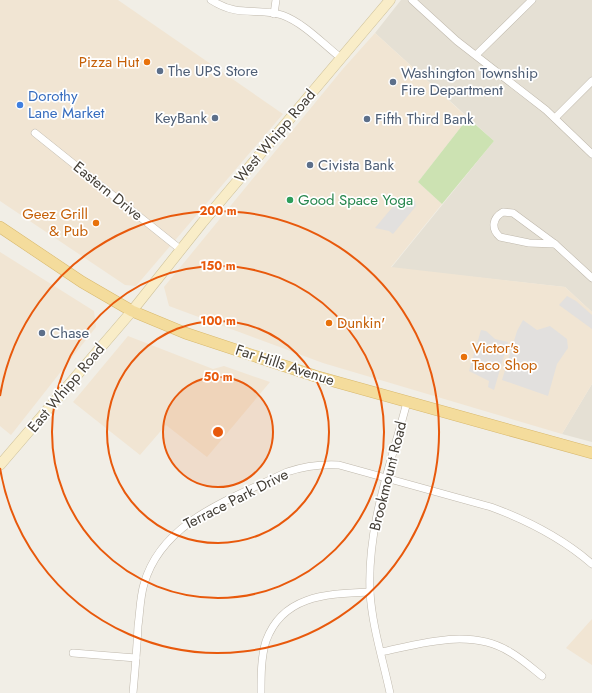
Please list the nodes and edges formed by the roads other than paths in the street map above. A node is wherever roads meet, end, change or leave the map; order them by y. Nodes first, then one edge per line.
1 (211, 0) edge
2 (276, 0) edge
3 (390, 0) edge
4 (412, 0) edge
5 (532, 0) edge
6 (274, 14) junction
7 (476, 55) junction
8 (341, 58) junction
9 (592, 81) edge
10 (555, 118) junction
11 (35, 133) dead end
12 (592, 154) edge
13 (0, 227) edge
14 (555, 244) junction
15 (180, 250) junction
16 (592, 278) edge
17 (132, 311) junction
18 (406, 402) junction
19 (592, 453) edge
20 (0, 465) edge
21 (386, 477) junction
22 (592, 564) edge
23 (370, 592) junction
24 (382, 652) junction
25 (73, 653) dead end
26 (136, 658) junction
27 (542, 676) dead end
28 (133, 693) edge
29 (261, 693) edge
30 (390, 693) edge

1 - 6 street
2 - 6 street
3 - 8 street, West Whipp Road
4 - 7 street
5 - 7 street
6 - 8 street
7 - 10 street
8 - 15 street, West Whipp Road
9 - 10 street
10 - 12 street
11 - 15 street, Eastern Drive
13 - 17 main road, Far Hills Avenue
14 - 14 street
14 - 16 street
15 - 17 street, West Whipp Road
17 - 18 main road, Far Hills Avenue
17 - 20 street, East Whipp Road
18 - 19 main road, Far Hills Avenue
18 - 21 street, Brookmount Road
21 - 22 street, Terrace Park Drive
21 - 23 street, Brookmount Road
21 - 26 street, Terrace Park Drive
23 - 24 street, Brookmount Road
23 - 29 street
24 - 27 street
24 - 30 street, Brookmount Road
25 - 26 street
26 - 28 street, Terrace Park Drive

